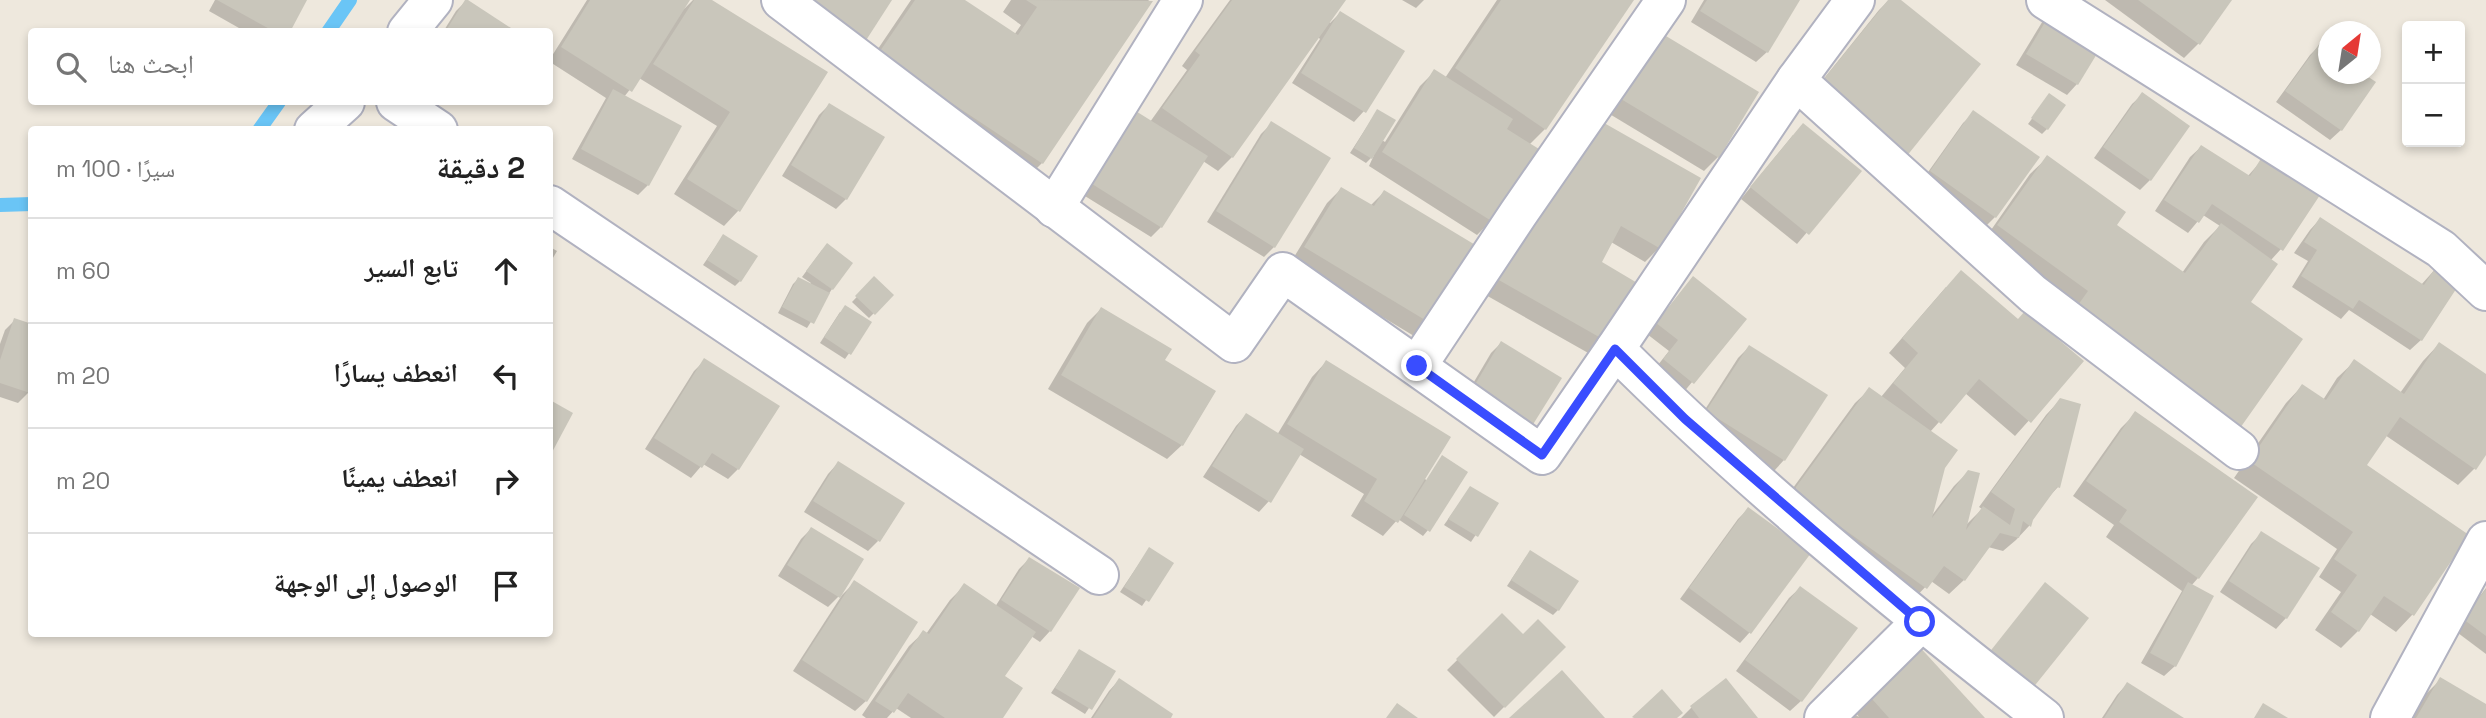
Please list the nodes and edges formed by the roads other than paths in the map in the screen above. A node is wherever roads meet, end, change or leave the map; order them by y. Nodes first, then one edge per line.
1 (433, 0) edge
2 (781, 0) edge
3 (1183, 0) edge
4 (1666, 0) edge
5 (1855, 0) edge
6 (2046, 0) edge
7 (410, 28) edge
8 (1796, 80) junction
9 (342, 105) edge
10 (400, 105) edge
11 (318, 126) edge
12 (432, 126) edge
13 (553, 207) edge
14 (1054, 208) junction
15 (2486, 291) edge
16 (1615, 349) junction
17 (1417, 366) junction
18 (2239, 450) dead end
19 (2486, 541) edge
20 (1099, 575) dead end
21 (1920, 622) junction
22 (1824, 718) edge
23 (2044, 718) edge
24 (2390, 718) edge

1 - 7 street
2 - 14 street
3 - 14 street
4 - 17 street
5 - 8 street
6 - 15 street
8 - 16 street
8 - 18 street
9 - 11 street
10 - 12 street
13 - 20 street
14 - 17 street
16 - 17 street
16 - 21 street
19 - 24 street
21 - 22 street
21 - 23 street

